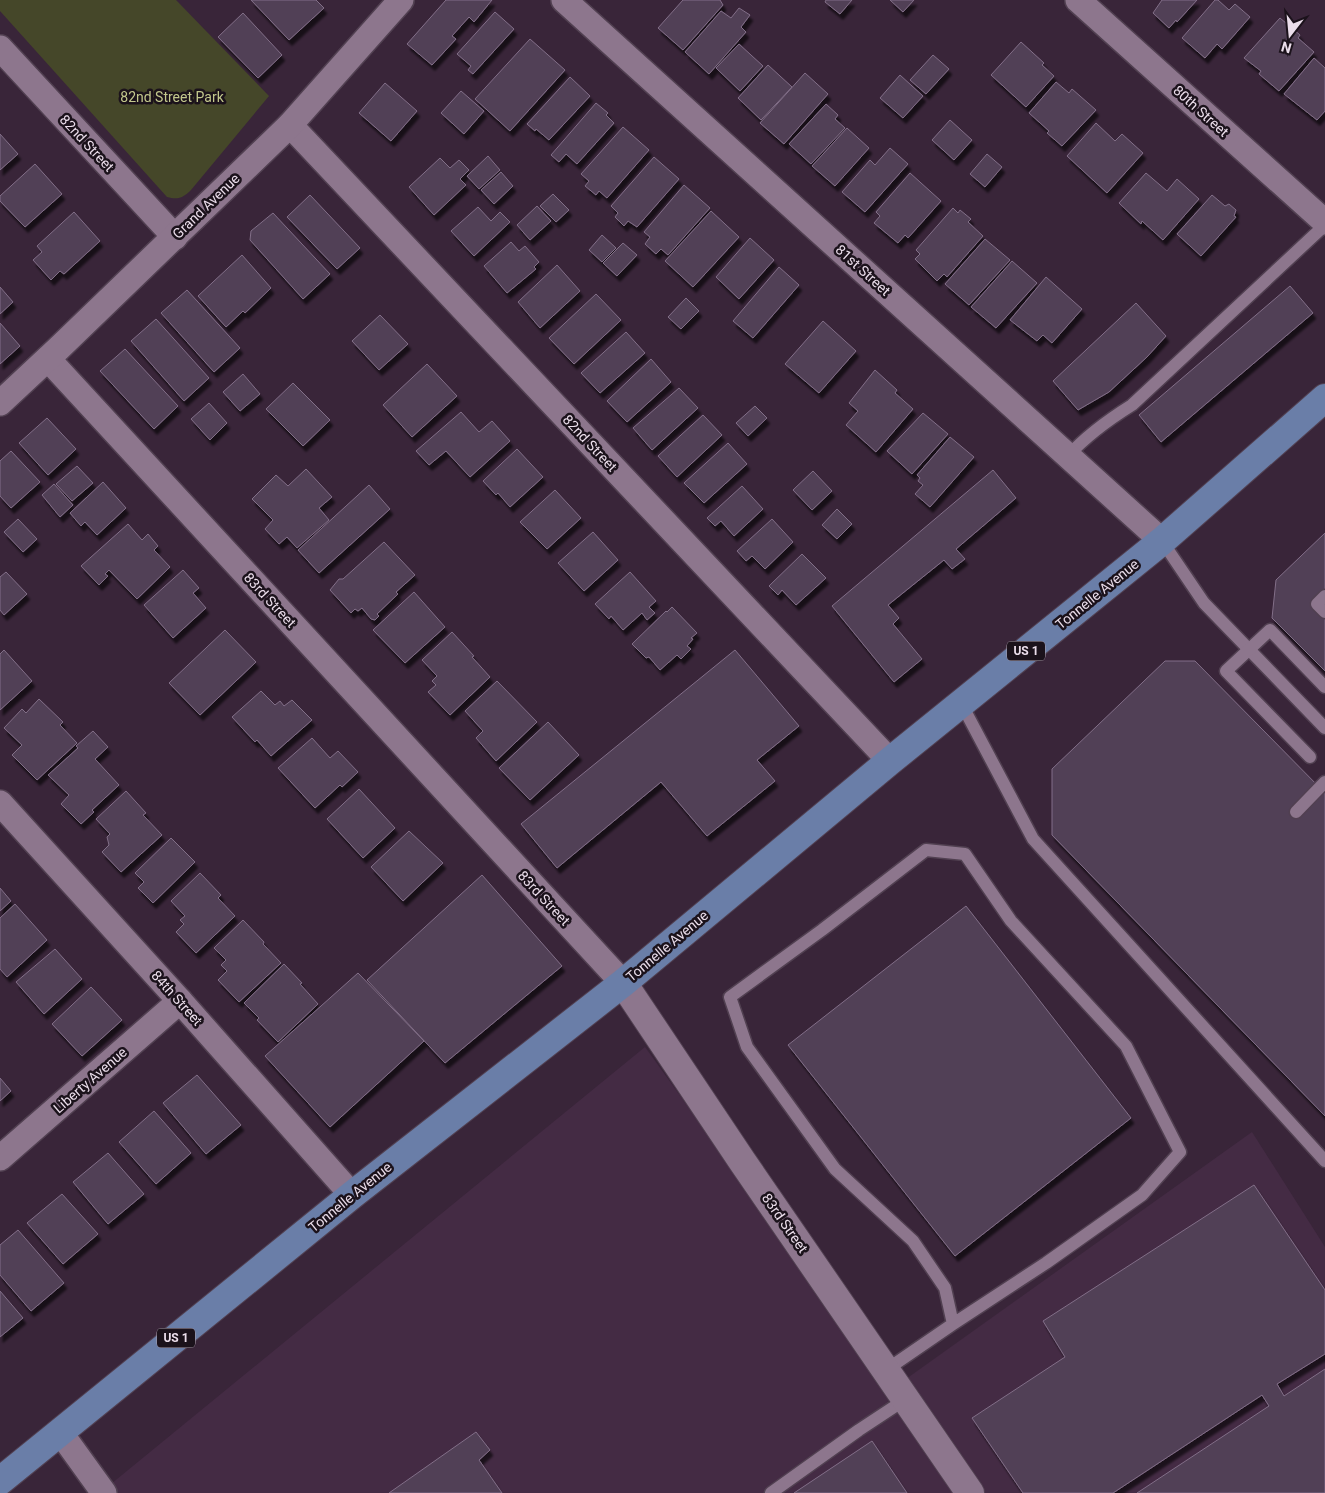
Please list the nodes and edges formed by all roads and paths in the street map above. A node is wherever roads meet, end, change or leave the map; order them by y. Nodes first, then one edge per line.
1 (402, 0) edge
2 (564, 0) edge
3 (1078, 0) edge
4 (0, 48) edge
5 (290, 125) junction
6 (1325, 224) edge
7 (175, 237) junction
8 (48, 359) junction
9 (1325, 398) edge
10 (0, 402) edge
11 (1068, 456) junction
12 (1162, 541) junction
13 (1325, 596) edge
14 (1325, 612) edge
15 (1249, 649) junction
16 (1325, 687) edge
17 (961, 703) junction
18 (1325, 728) edge
19 (1310, 757) dead end
20 (890, 761) junction
21 (1325, 782) edge
22 (0, 803) edge
23 (1296, 812) dead end
24 (623, 983) junction
25 (180, 1001) junction
26 (0, 1158) edge
27 (1325, 1161) edge
28 (352, 1195) junction
29 (953, 1324) junction
30 (886, 1370) junction
31 (906, 1399) junction
32 (60, 1432) junction
33 (0, 1481) edge
34 (104, 1493) edge
35 (771, 1493) edge
36 (970, 1493) edge

1 - 5 street, Grand Avenue
2 - 11 street, 81st Street
3 - 6 street, 80th Street
4 - 7 street, 82nd Street
5 - 7 street, Grand Avenue
5 - 20 street, 82nd Street
6 - 11 lane
7 - 8 street, Grand Avenue
8 - 10 street, Grand Avenue
8 - 24 street, 83rd Street
9 - 12 main road, Tonnelle Avenue / US 1
11 - 12 street, 81st Street
12 - 15 lane
12 - 17 main road, Tonnelle Avenue / US 1
13 - 14 lane
15 - 16 lane
15 - 18 lane
15 - 19 lane
17 - 20 main road, Tonnelle Avenue / US 1
17 - 27 lane
20 - 24 main road, Tonnelle Avenue / US 1
21 - 23 lane
22 - 25 street, 84th Street
24 - 28 main road, Tonnelle Avenue / US 1
24 - 30 street, 83rd Street
25 - 26 street, Liberty Avenue
25 - 28 street, 84th Street
28 - 32 main road, Tonnelle Avenue / US 1
29 - 29 lane
29 - 30 lane
30 - 31 street, 83rd Street
31 - 35 lane
31 - 36 street, 83rd Street
32 - 33 main road, Tonnelle Avenue / US 1
32 - 34 street

